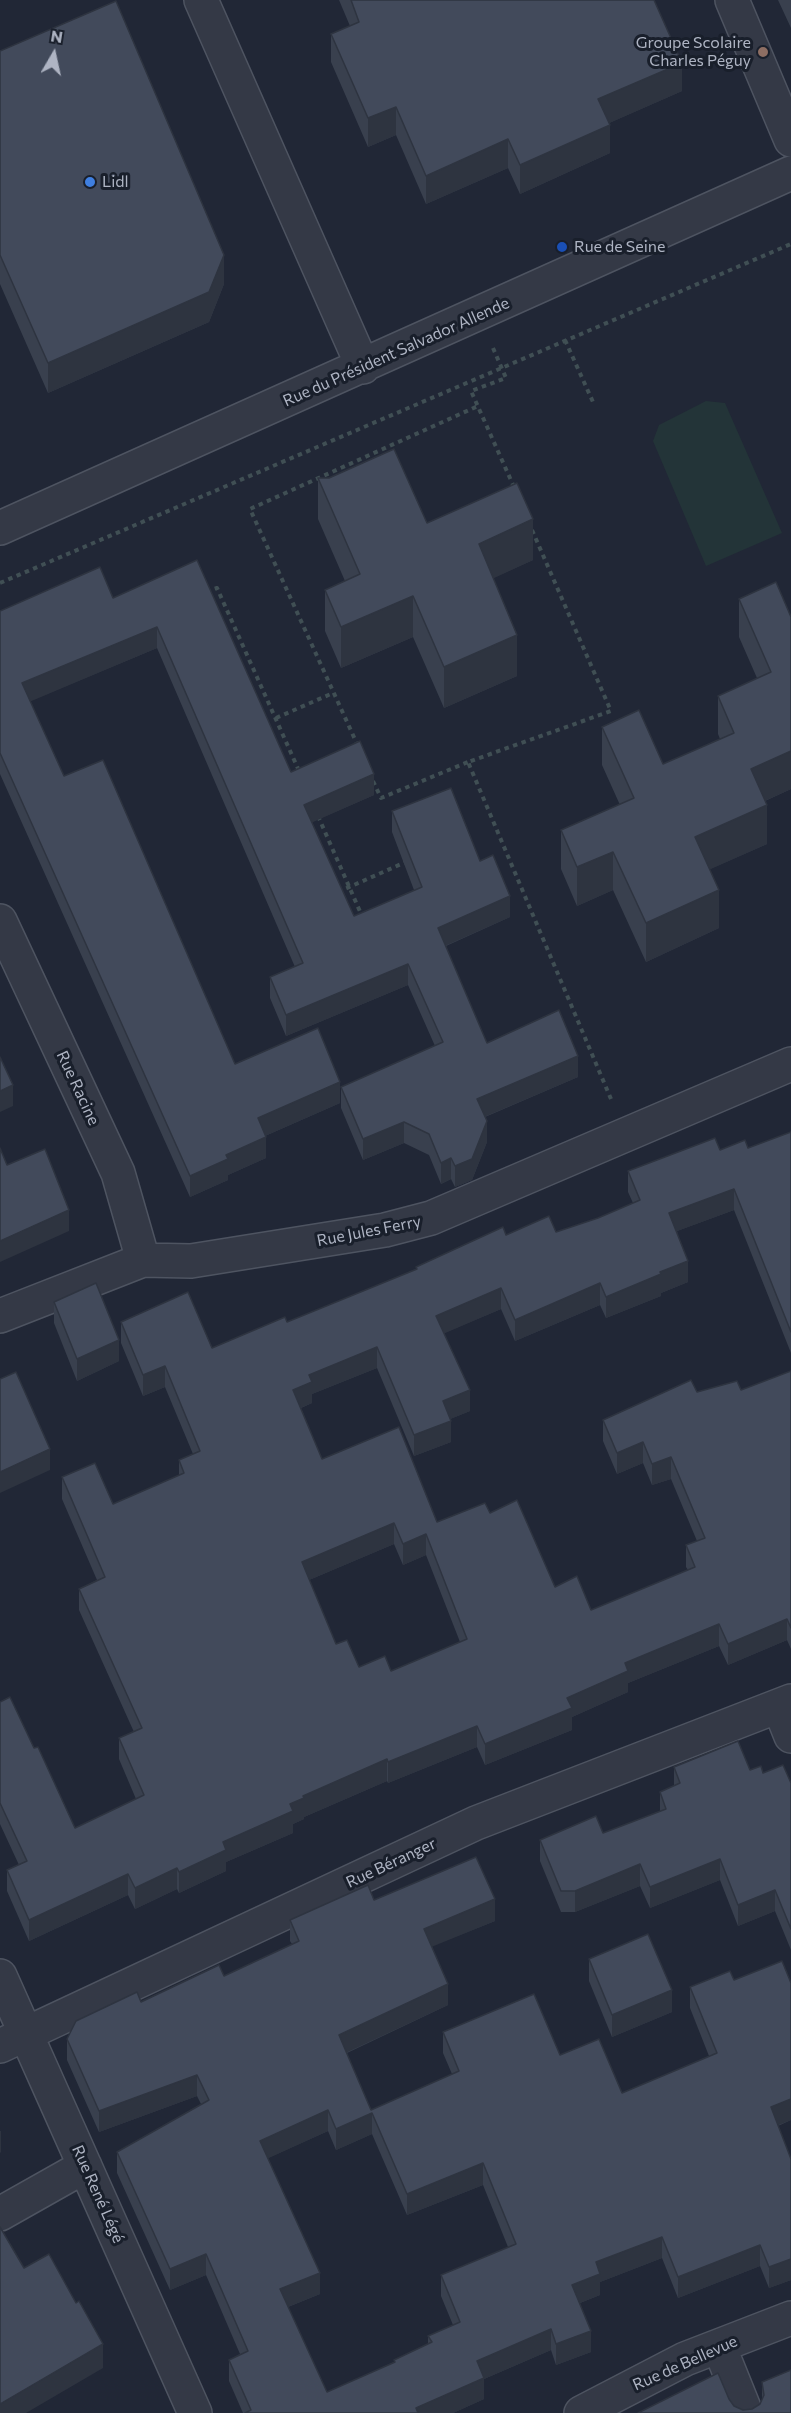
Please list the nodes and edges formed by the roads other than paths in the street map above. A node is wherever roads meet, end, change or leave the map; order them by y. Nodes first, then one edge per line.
1 (201, 0) edge
2 (732, 0) edge
3 (791, 140) edge
4 (791, 173) edge
5 (363, 367) junction
6 (0, 528) edge
7 (0, 921) edge
8 (791, 1064) edge
9 (143, 1260) junction
10 (0, 1316) edge
11 (785, 1704) edge
12 (791, 1737) edge
13 (0, 1976) edge
14 (13, 2041) edge
15 (85, 2166) junction
16 (0, 2214) edge
17 (791, 2318) edge
18 (719, 2346) junction
19 (195, 2413) edge
20 (581, 2413) edge
21 (746, 2413) edge

1 - 5 street
2 - 3 street
4 - 5 street, Rue du Président Salvador Allende
5 - 6 street, Rue du Président Salvador Allende
7 - 9 street, Rue Racine
8 - 9 street, Rue Jules Ferry
9 - 10 street, Rue Jules Ferry
11 - 12 street
11 - 14 street, Rue Béranger
13 - 14 street, Rue René Légé
14 - 15 street, Rue René Légé
15 - 16 street
15 - 19 street, Rue René Légé
17 - 18 street, Rue de Bellevue
18 - 20 street, Rue de Bellevue
18 - 21 street

